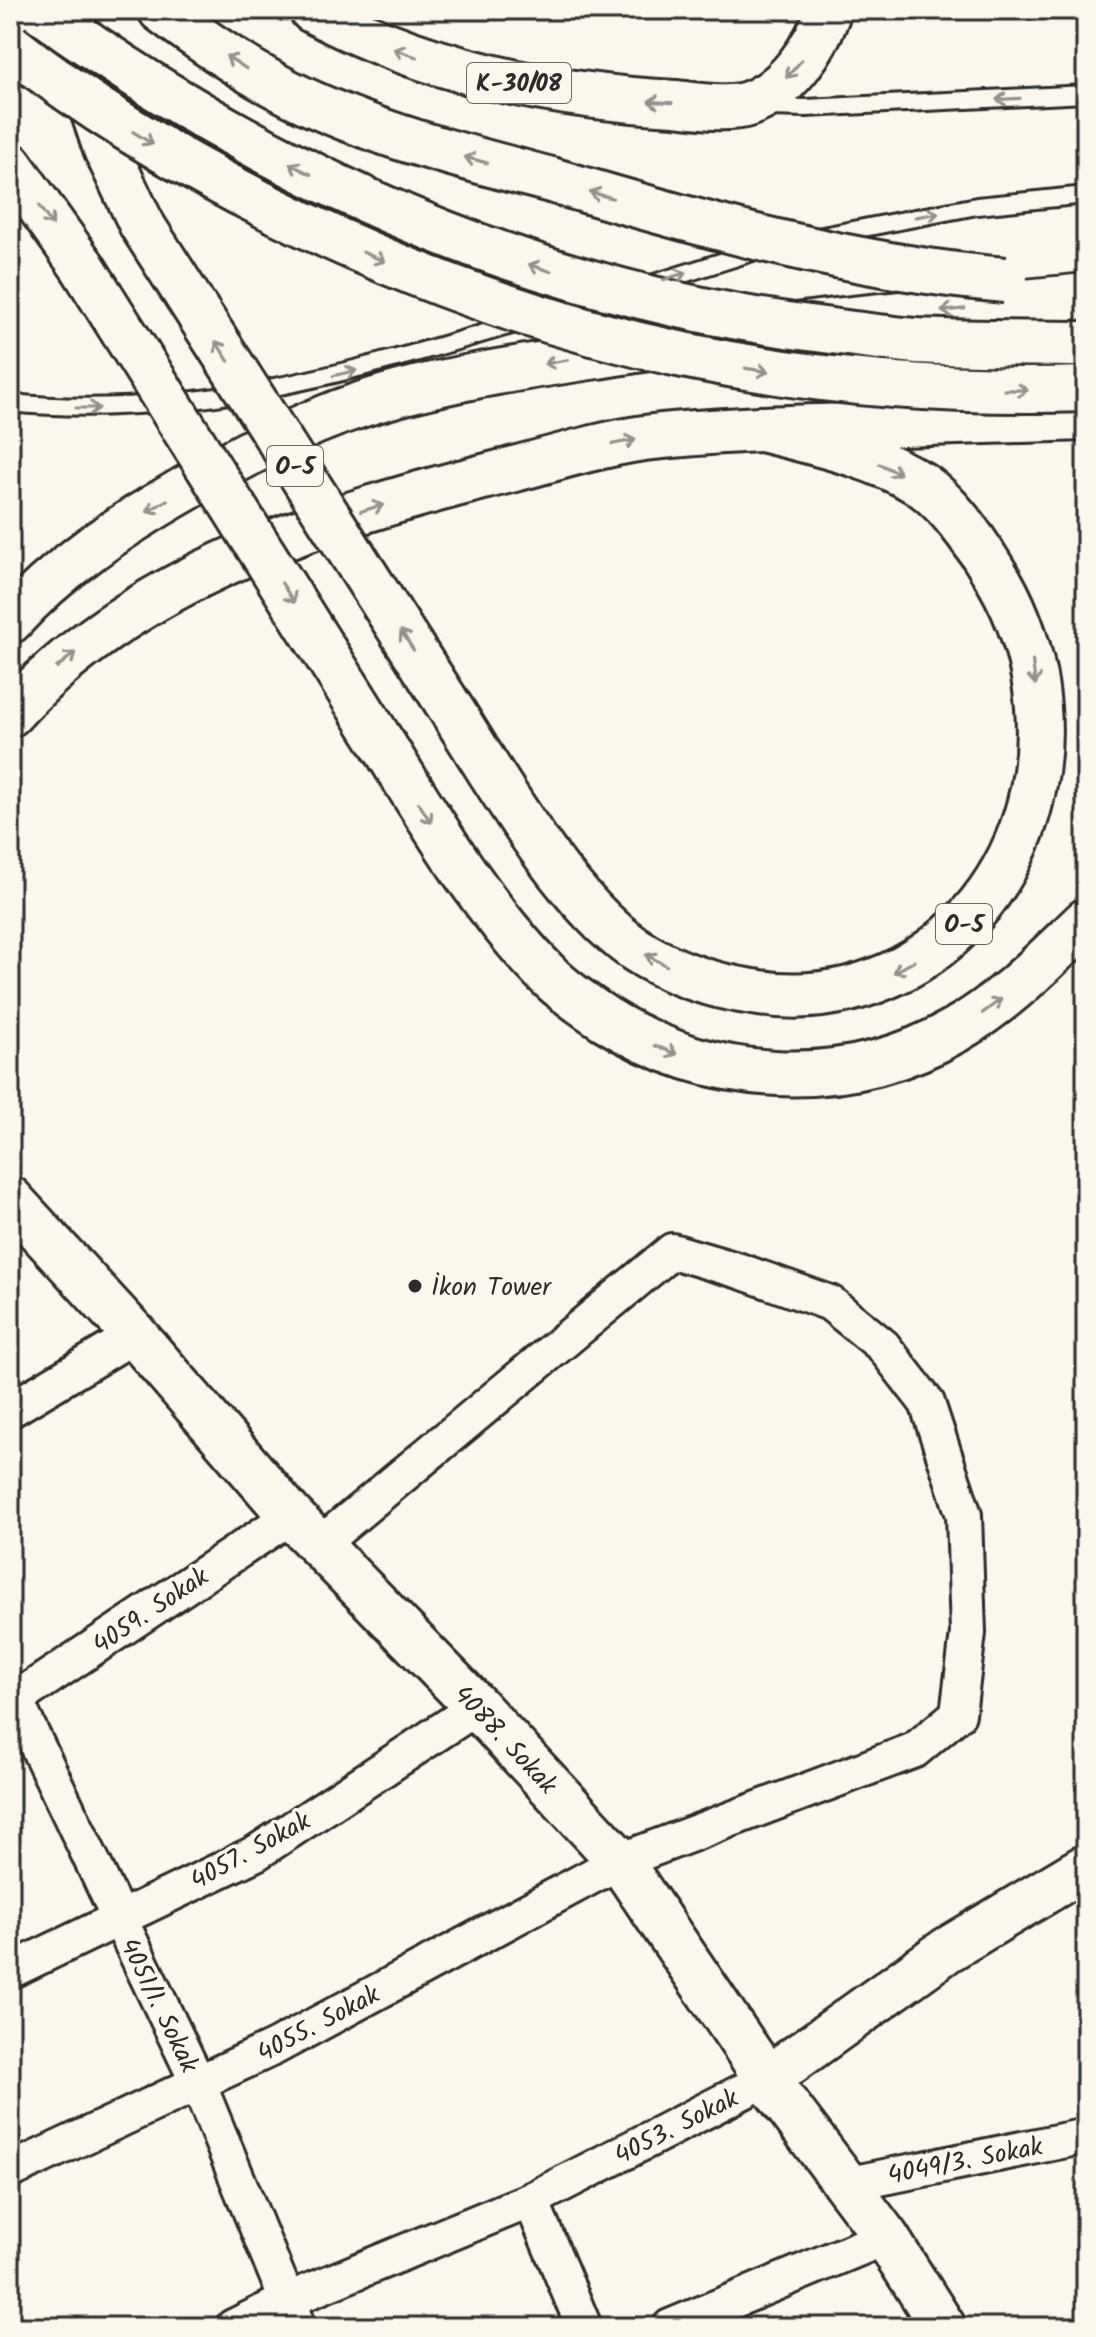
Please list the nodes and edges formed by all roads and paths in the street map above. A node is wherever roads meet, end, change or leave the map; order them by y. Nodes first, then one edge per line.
1 (40, 10) edge
2 (59, 10) edge
3 (161, 10) edge
4 (312, 10) edge
5 (829, 10) edge
6 (10, 46) edge
7 (1086, 94) edge
8 (738, 107) junction
9 (10, 165) edge
10 (1086, 195) edge
11 (1086, 284) edge
12 (1086, 296) edge
13 (598, 299) dead end
14 (568, 308) dead end
15 (1086, 344) edge
16 (1086, 389) edge
17 (10, 403) edge
18 (1086, 418) edge
19 (762, 429) junction
20 (10, 621) edge
21 (10, 714) edge
22 (1086, 921) edge
23 (10, 1199) edge
24 (135, 1335) junction
25 (10, 1410) edge
26 (305, 1530) junction
27 (12, 1697) edge
28 (477, 1707) junction
29 (620, 1861) junction
30 (1086, 1867) edge
31 (118, 1919) junction
32 (10, 1971) edge
33 (767, 2079) junction
34 (198, 2083) junction
35 (1086, 2136) edge
36 (10, 2171) edge
37 (845, 2185) junction
38 (531, 2200) junction
39 (886, 2237) junction
40 (293, 2314) edge
41 (233, 2327) edge
42 (584, 2327) edge
43 (670, 2327) edge
44 (943, 2327) edge

15 -> 1 main road, bridge
19 -> 2 main road, O-5, bridge
11 -> 3 main road, bridge
8 -> 4 main road, K-30/08
5 -> 8 main road
6 -> 16 main road, bridge
7 -> 8 lane, K-30/08
9 -> 22 main road, bridge
13 -> 10 lane
12 -> 20 main road
17 -> 14 lane
18 - 19 main road
21 -> 19 main road
23 - 24 main road, 4088. Sokak
24 - 25 street
24 - 26 main road, 4088. Sokak
26 - 27 street, 4059. Sokak
26 - 28 main road, 4088. Sokak
26 - 29 street, 4059. Sokak
27 - 31 street, 4051/1. Sokak
28 - 29 main road, 4088. Sokak
28 - 31 street, 4057. Sokak
29 - 33 main road, 4088. Sokak
29 - 34 street, 4055. Sokak
30 - 33 main road, 4053. Sokak
31 - 32 street, 4057. Sokak
31 - 34 street, 4051/1. Sokak
33 - 37 main road, 4088. Sokak
33 - 38 street, 4053. Sokak
34 - 36 street, 4055. Sokak
34 - 40 street, 4051/1. Sokak
35 - 37 street, 4049/3. Sokak
37 - 39 main road, 4088. Sokak
38 - 40 street, 4053. Sokak
38 - 42 street
39 - 43 street
39 - 44 main road, 4088. Sokak
40 - 41 street, 4053. Sokak

